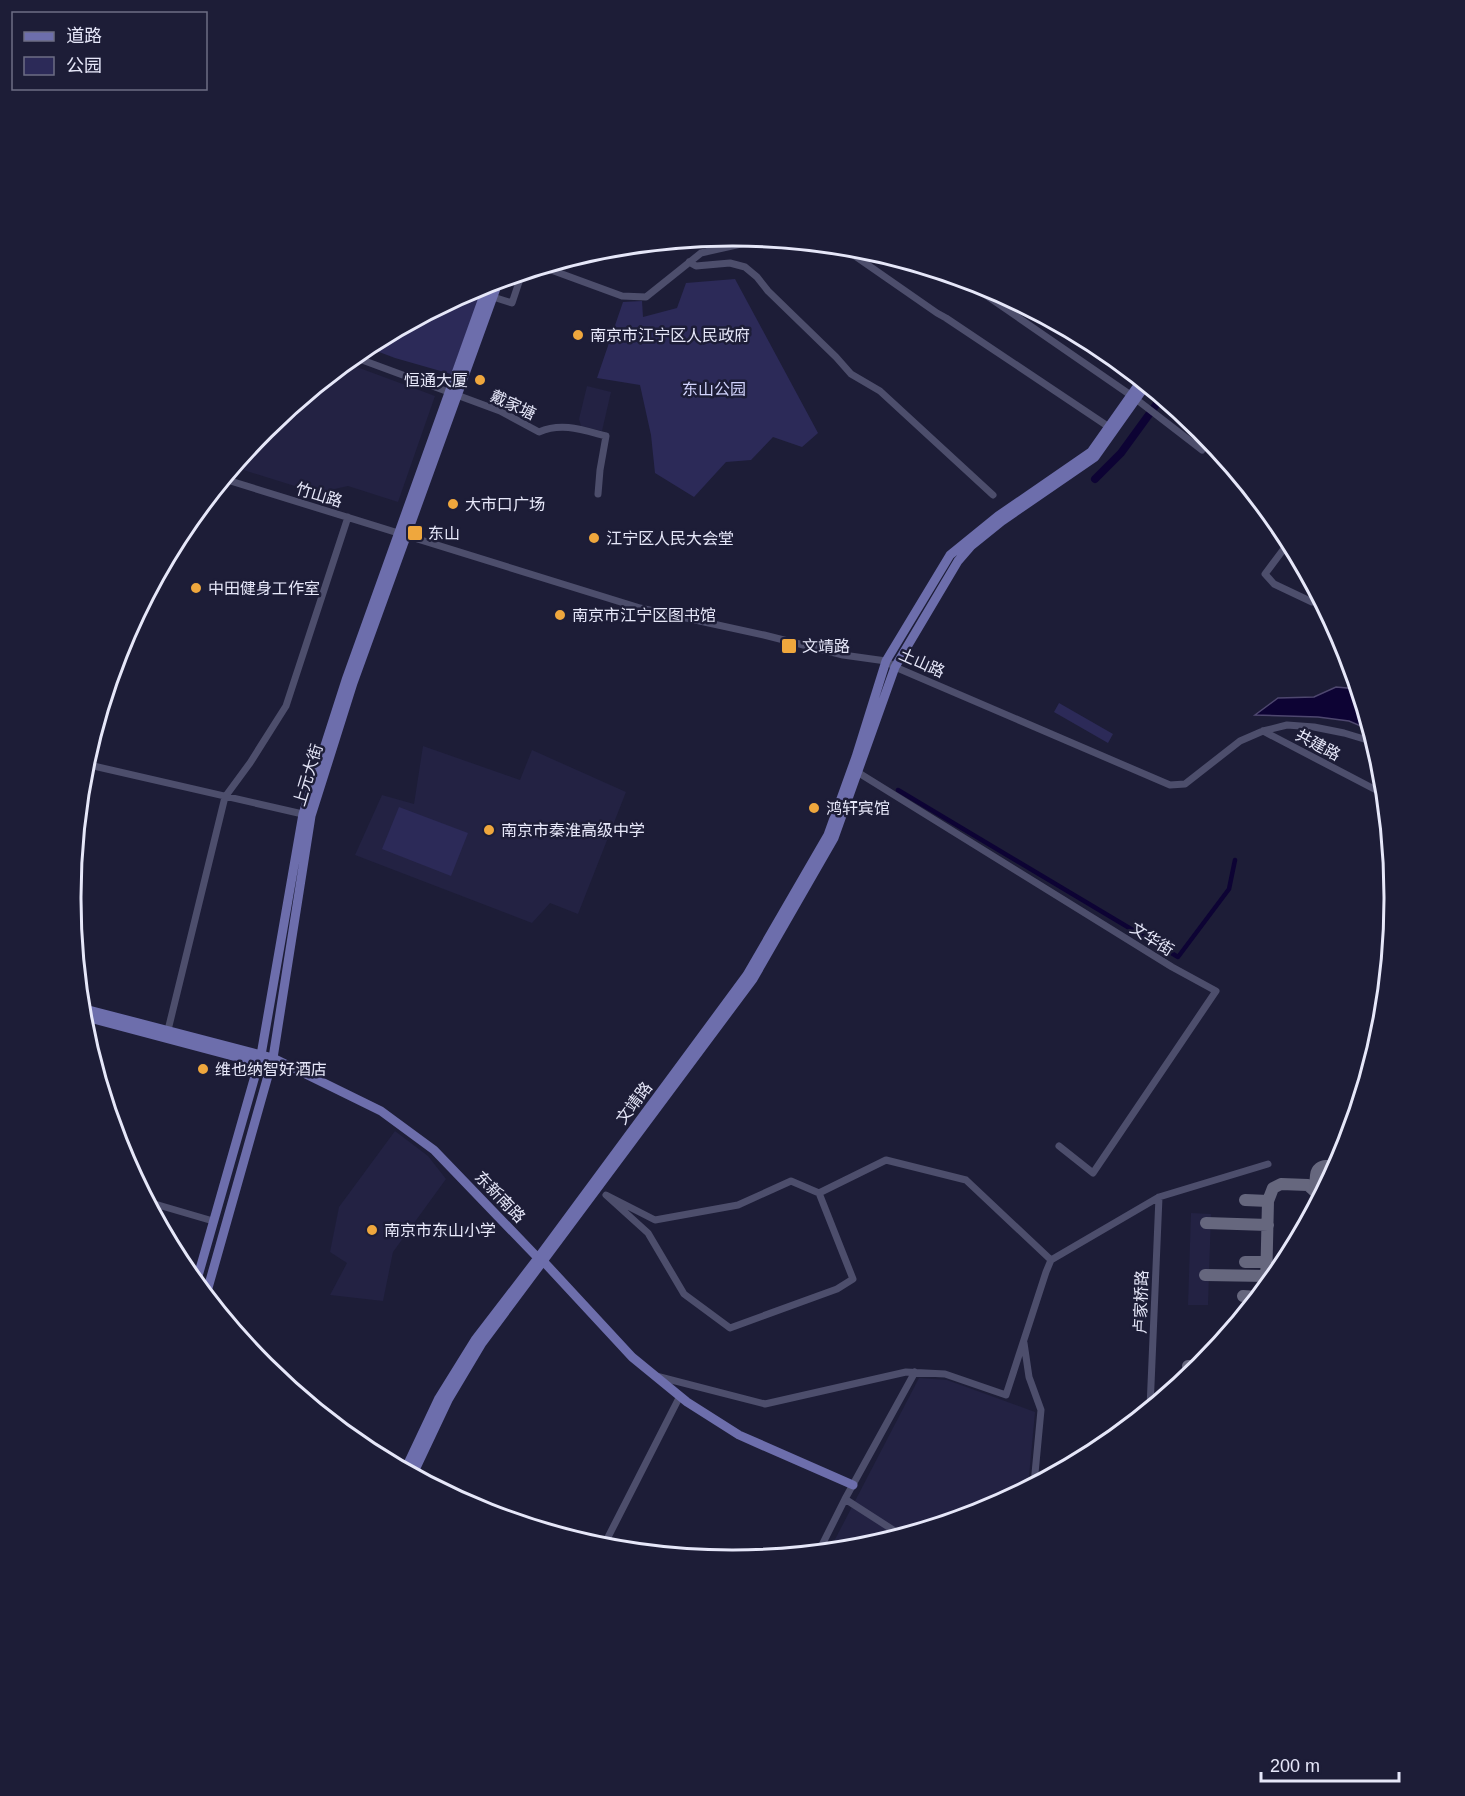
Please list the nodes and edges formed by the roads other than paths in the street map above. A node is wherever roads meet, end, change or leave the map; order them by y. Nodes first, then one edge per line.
1 (734, 246) edge
2 (859, 259) edge
3 (689, 262) junction
4 (555, 272) edge
5 (519, 283) edge
6 (495, 292) edge
7 (484, 296) edge
8 (493, 297) junction
9 (997, 303) edge
10 (364, 361) edge
11 (1139, 389) edge
12 (1142, 391) edge
13 (452, 393) junction
14 (1136, 399) junction
15 (1109, 427) junction
16 (1203, 448) edge
17 (232, 481) edge
18 (598, 494) dead end
19 (993, 495) dead end
20 (348, 517) junction
21 (403, 533) junction
22 (1283, 550) edge
23 (1312, 601) edge
24 (886, 662) junction
25 (895, 667) junction
26 (1263, 731) junction
27 (1364, 739) edge
28 (95, 766) edge
29 (855, 770) junction
30 (1374, 789) edge
31 (225, 797) junction
32 (307, 815) junction
33 (92, 1011) edge
34 (93, 1019) edge
35 (168, 1030) junction
36 (260, 1059) junction
37 (271, 1062) junction
38 (1059, 1146) dead end
39 (1268, 1164) dead end
40 (819, 1193) junction
41 (1159, 1197) junction
42 (158, 1205) edge
43 (213, 1221) junction
44 (541, 1260) junction
45 (1051, 1260) junction
46 (199, 1271) edge
47 (209, 1285) edge
48 (1023, 1341) junction
49 (915, 1372) junction
50 (655, 1376) junction
51 (680, 1396) junction
52 (1150, 1397) edge
53 (408, 1463) edge
54 (416, 1467) edge
55 (1035, 1474) edge
56 (853, 1485) junction
57 (845, 1499) junction
58 (892, 1529) edge
59 (608, 1537) edge
60 (823, 1543) edge

1 - 3 street
2 - 15 street
3 - 4 street
3 - 19 street
5 - 8 street
6 - 8 main road, 上元大街
7 - 13 main road, 上元大街
8 - 13 main road, 上元大街
9 - 14 street
10 - 13 street
11 - 14 main road, 文靖路
12 - 14 main road, 文靖路
13 - 18 street, 戴家塘
13 - 21 main road, 上元大街
14 - 15 main road, 文靖路
14 - 16 street
14 - 25 main road, 文靖路
15 - 24 main road, 文靖路
17 - 20 street, 竹山路
20 - 21 street, 竹山路
20 - 31 street
21 - 24 street, 土山路
21 - 32 main road, 上元大街
22 - 23 street
24 - 25 street, 土山路
24 - 29 main road, 文靖路
25 - 26 street, 土山路
25 - 29 main road, 文靖路
26 - 27 street, 土山路
26 - 30 street, 共建路
28 - 31 street
29 - 38 street, 文华街
29 - 44 main road, 文靖路
31 - 32 street
31 - 35 street
32 - 36 main road, 上元大街
32 - 37 main road, 上元大街
33 - 35 main road, 东新南路
34 - 36 main road, 东新南路
35 - 36 main road, 东新南路
36 - 37 main road, 东新南路
36 - 43 main road, 上元大街
37 - 44 main road, 东新南路
37 - 47 main road, 上元大街
39 - 41 street
40 - 40 street
40 - 45 street
41 - 45 street
41 - 52 street, 卢家桥路
42 - 43 street
43 - 46 main road, 上元大街
44 - 50 main road, 东新南路
44 - 53 main road, 文靖路
44 - 54 main road, 文靖路
45 - 48 street
48 - 49 street
48 - 55 street
49 - 50 street
49 - 56 street
50 - 51 main road, 东新南路
51 - 56 main road, 东新南路
51 - 59 street
56 - 57 street
57 - 58 street
57 - 60 street

